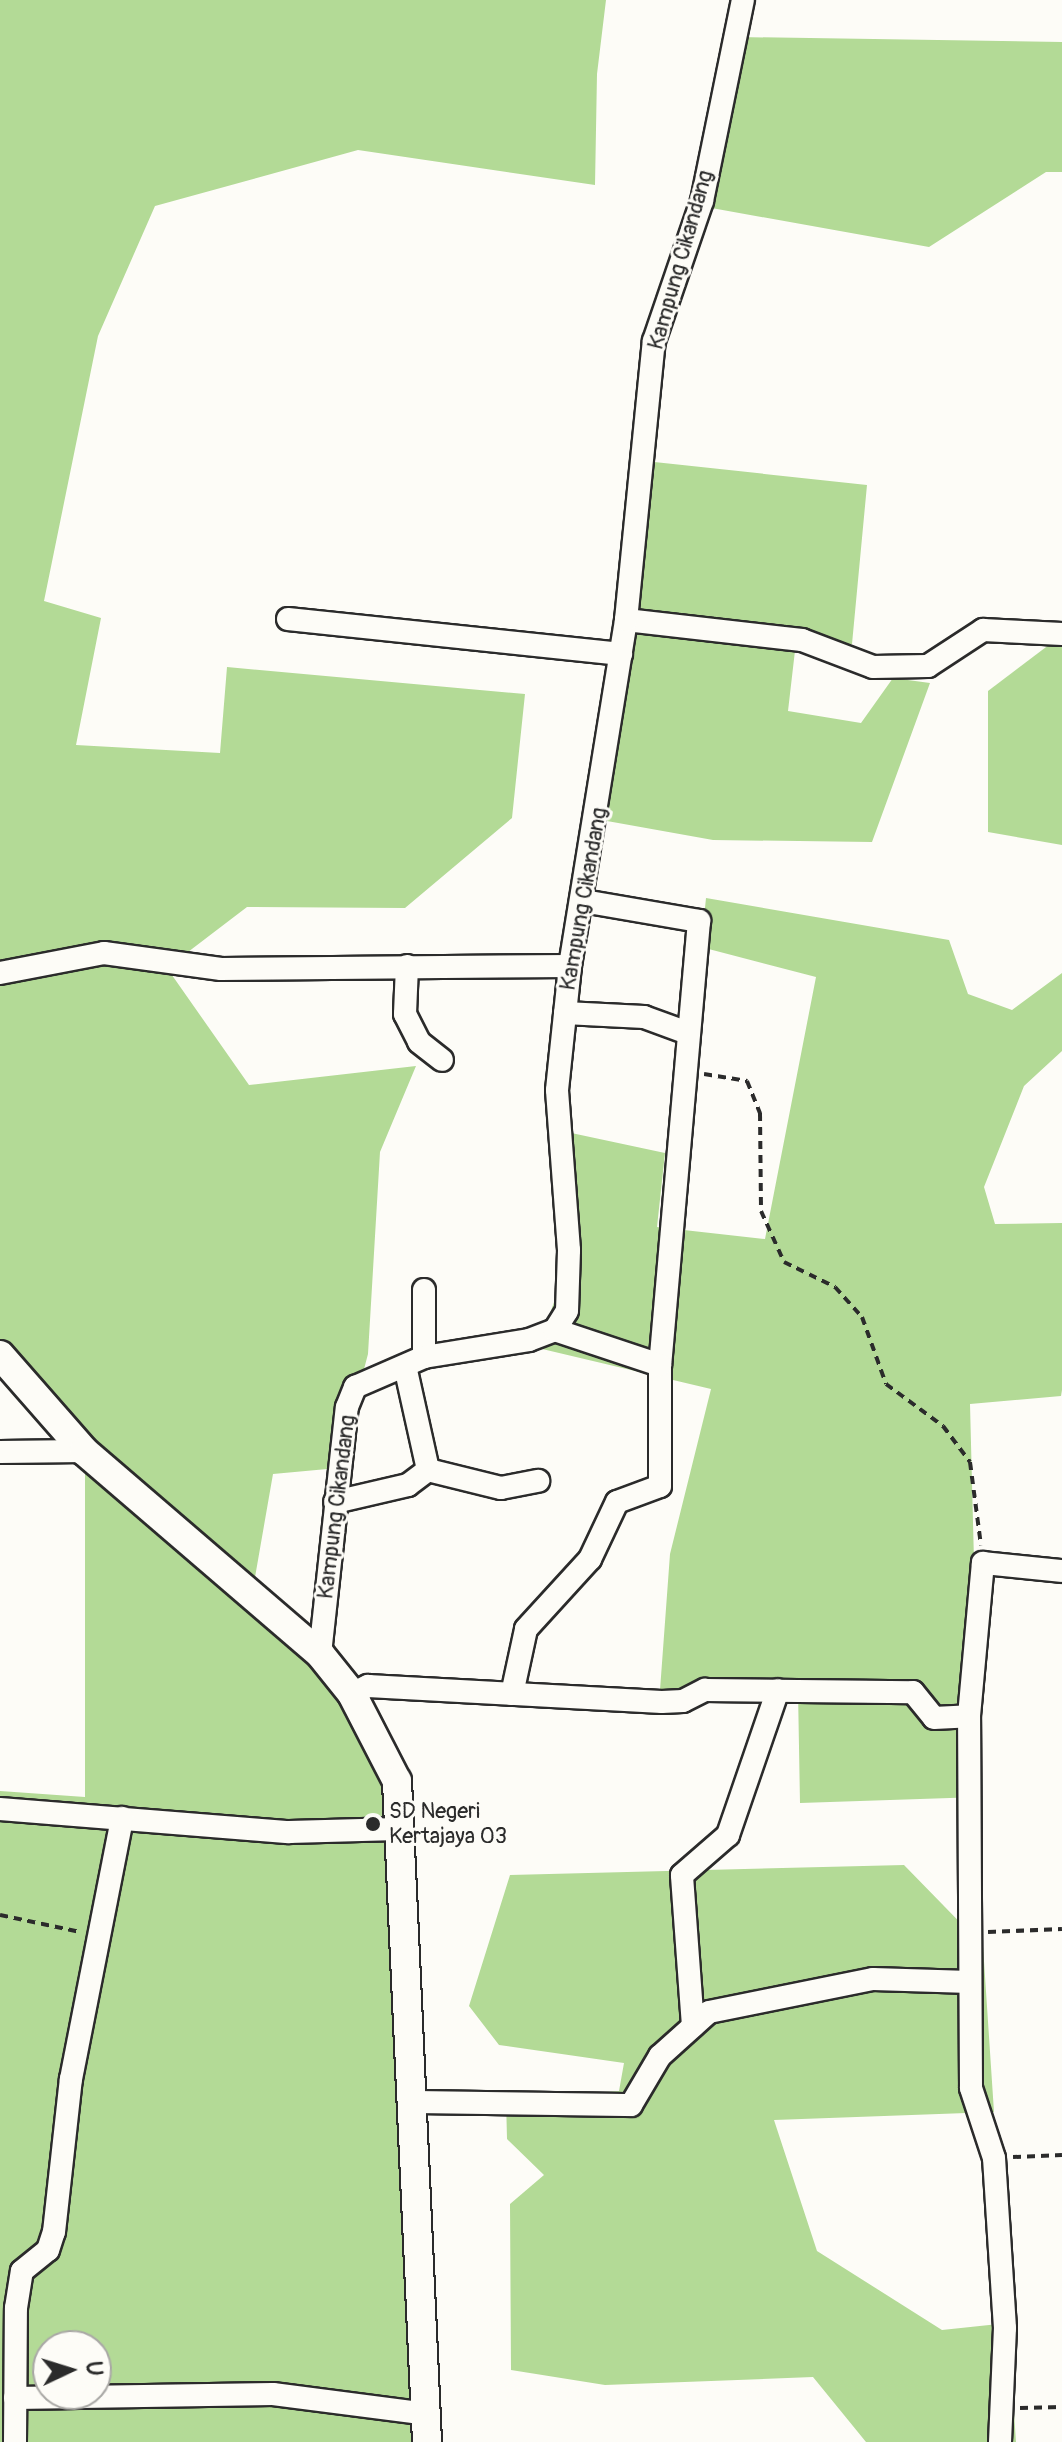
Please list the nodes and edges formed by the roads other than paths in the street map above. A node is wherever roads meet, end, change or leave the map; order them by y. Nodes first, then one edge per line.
1 (743, 0) edge
2 (288, 619) dead end
3 (626, 620) junction
4 (1062, 634) edge
5 (621, 654) junction
6 (583, 901) junction
7 (407, 966) junction
8 (570, 966) junction
9 (0, 973) edge
10 (565, 1013) junction
11 (688, 1033) junction
12 (442, 1060) dead end
13 (424, 1290) dead end
14 (555, 1330) junction
15 (0, 1355) edge
16 (414, 1361) junction
17 (660, 1365) junction
18 (84, 1451) junction
19 (0, 1452) edge
20 (428, 1470) junction
21 (538, 1481) dead end
22 (335, 1502) junction
23 (1062, 1571) edge
24 (320, 1654) junction
25 (778, 1690) junction
26 (352, 1694) junction
27 (512, 1694) junction
28 (969, 1716) junction
29 (0, 1809) edge
30 (122, 1818) junction
31 (398, 1829) junction
32 (970, 1982) junction
33 (693, 2026) junction
34 (410, 2102) junction
35 (15, 2398) junction
36 (427, 2414) junction
37 (15, 2442) edge
38 (427, 2442) edge
39 (1000, 2442) edge

1 - 3 street, Kampung Cikandang
2 - 5 street
3 - 4 street
3 - 5 street, Kampung Cikandang
5 - 6 street, Kampung Cikandang
6 - 8 street, Kampung Cikandang
6 - 11 street
7 - 8 street
7 - 9 street
7 - 12 street
8 - 10 street, Kampung Cikandang
10 - 11 street
10 - 14 street, Kampung Cikandang
11 - 17 street
13 - 16 street
14 - 16 street, Kampung Cikandang
14 - 17 street
15 - 18 street
16 - 20 street
16 - 22 street, Kampung Cikandang
17 - 27 street
18 - 19 street
18 - 24 street
20 - 21 street
20 - 22 street
22 - 24 street, Kampung Cikandang
23 - 28 street
24 - 26 street
25 - 27 street
25 - 28 street
25 - 33 street
26 - 27 street
26 - 31 street
28 - 32 street
29 - 30 street
30 - 31 street
30 - 35 street
31 - 34 street
32 - 33 street
32 - 39 street
33 - 34 street
34 - 36 street
35 - 36 street
35 - 37 street
36 - 38 street

